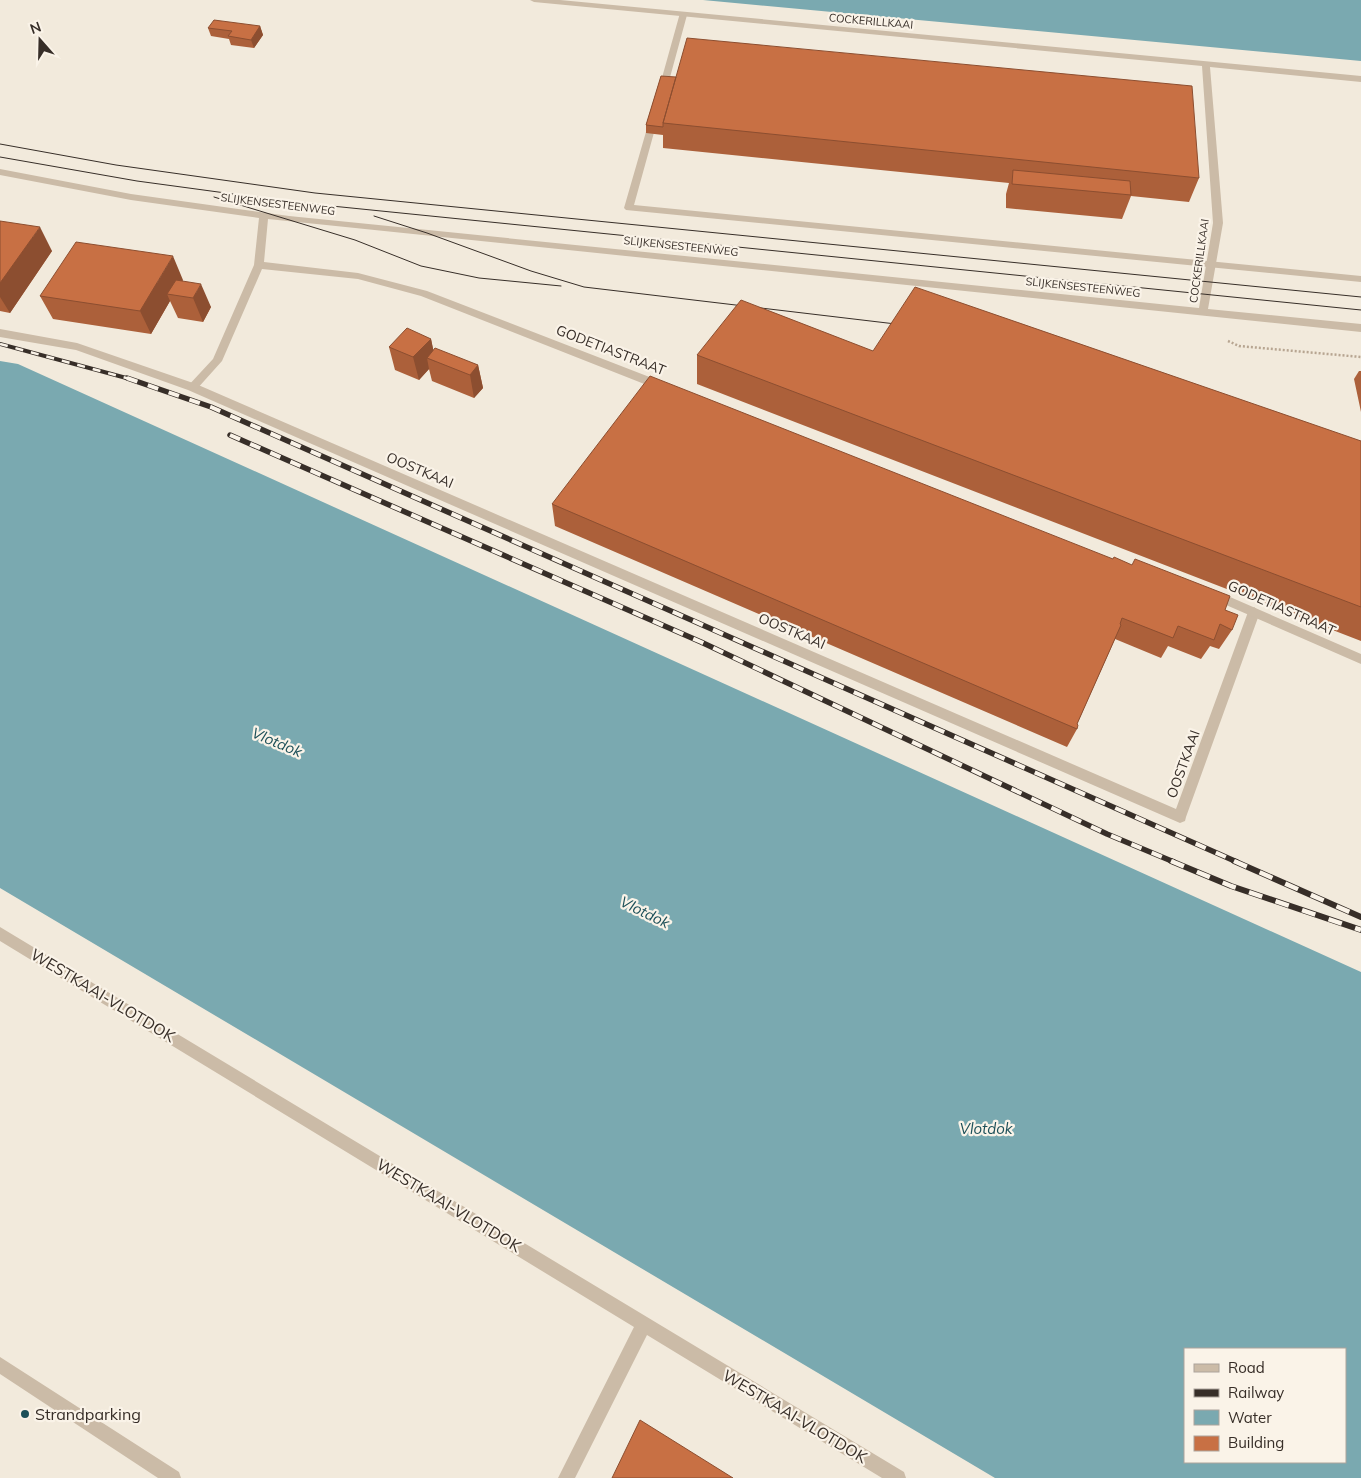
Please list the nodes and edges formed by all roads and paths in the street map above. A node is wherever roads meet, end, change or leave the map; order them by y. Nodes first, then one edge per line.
1 (534, 0) edge
2 (683, 14) junction
3 (1206, 64) junction
4 (1361, 79) edge
5 (0, 172) edge
6 (264, 216) junction
7 (259, 265) junction
8 (1211, 265) junction
9 (1361, 279) edge
10 (1203, 311) junction
11 (1361, 328) edge
12 (0, 333) edge
13 (192, 387) junction
14 (674, 391) edge
15 (1202, 590) edge
16 (1254, 612) junction
17 (1361, 659) edge
18 (0, 933) edge
19 (644, 1324) junction
20 (0, 1365) edge
21 (173, 1478) edge
22 (566, 1478) edge
23 (898, 1478) edge

1 - 2 street, COCKERILLKAAI
2 - 3 street, COCKERILLKAAI
2 - 8 street
3 - 4 street, COCKERILLKAAI
3 - 8 street, COCKERILLKAAI
5 - 6 street, SLIJKENSESTEENWEG
6 - 7 street
6 - 10 street, SLIJKENSESTEENWEG
7 - 13 street
7 - 14 street, GODETIASTRAAT
8 - 9 street
8 - 10 street, COCKERILLKAAI
10 - 11 street, SLIJKENSESTEENWEG
12 - 13 street, OOSTKAAI
13 - 16 street, OOSTKAAI
15 - 16 street, GODETIASTRAAT
16 - 17 street, GODETIASTRAAT
18 - 19 street, WESTKAAI-VLOTDOK
19 - 22 street
19 - 23 street, WESTKAAI-VLOTDOK
20 - 21 street

